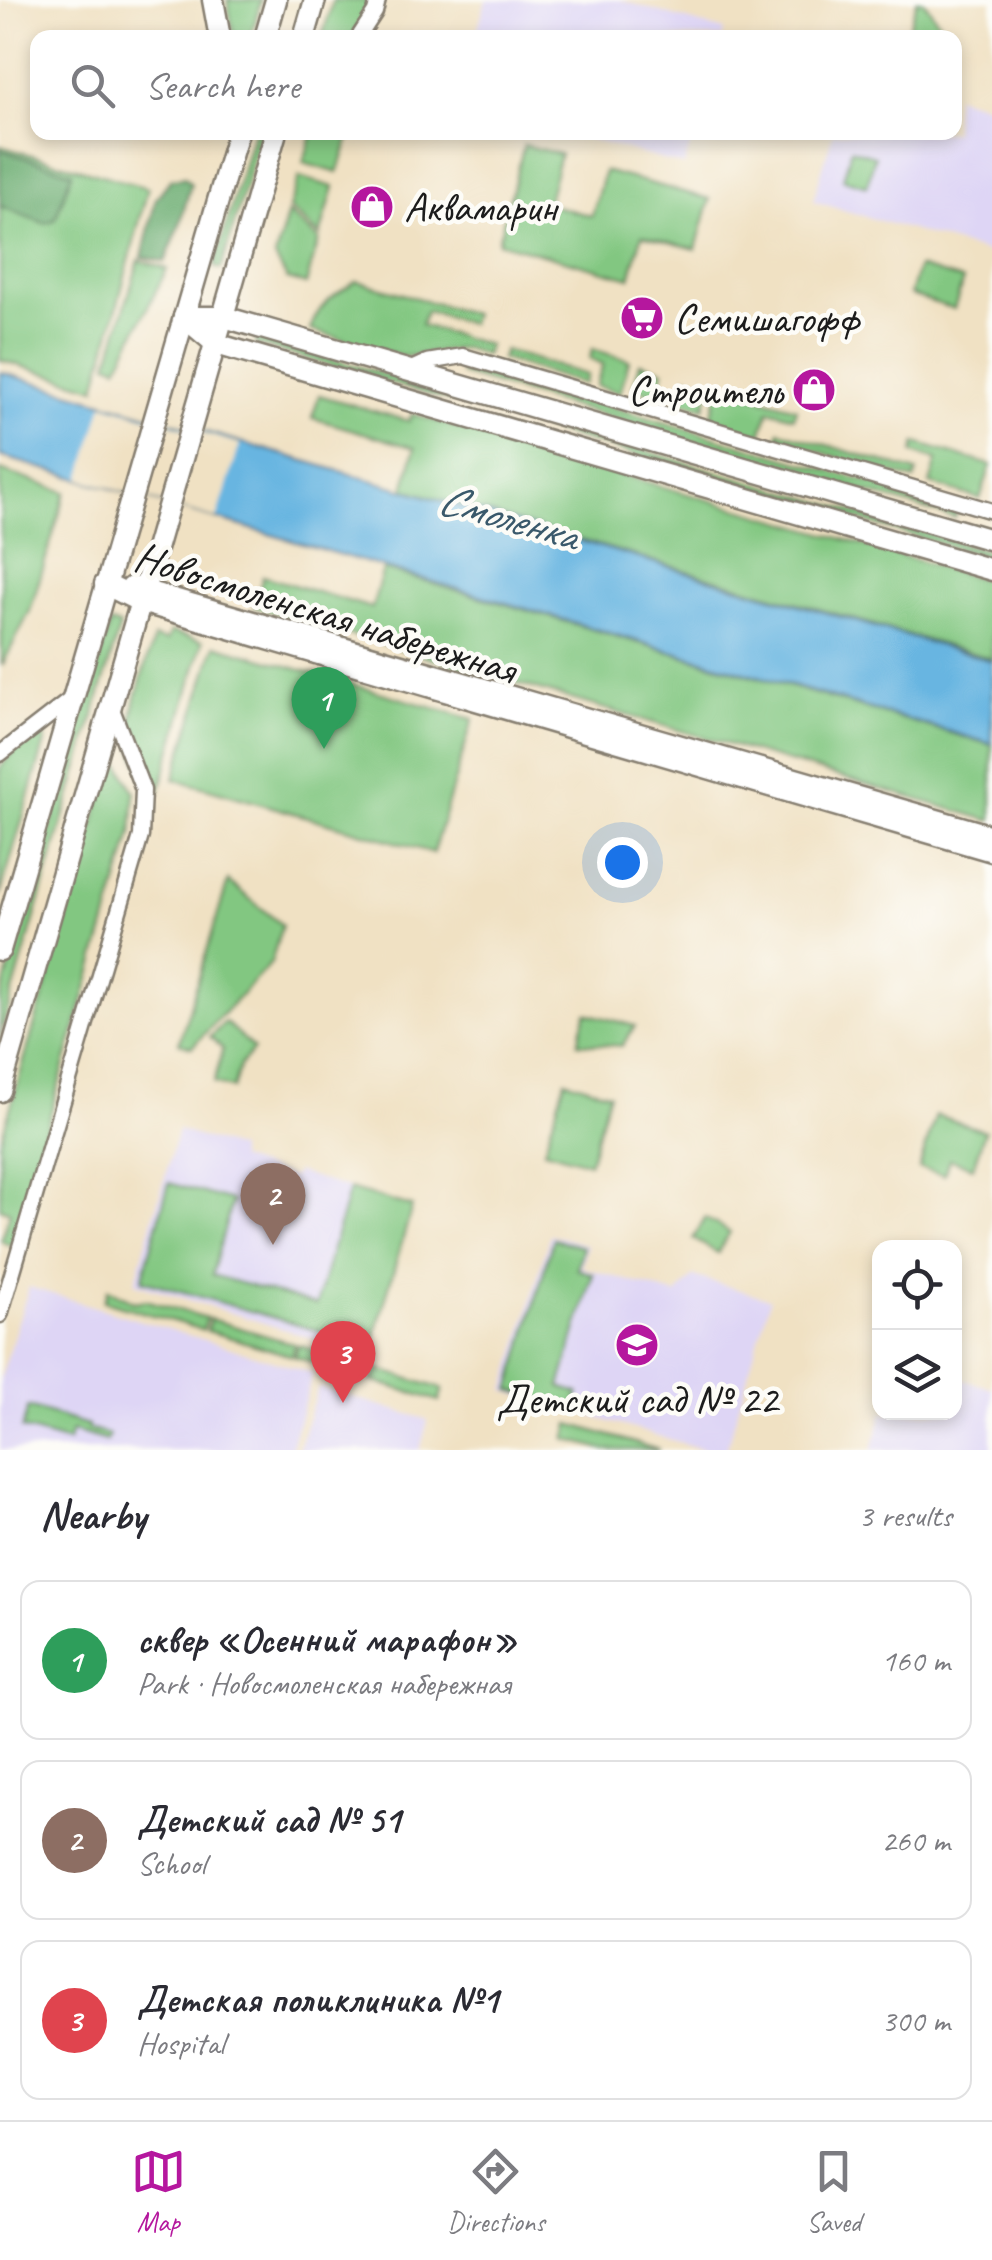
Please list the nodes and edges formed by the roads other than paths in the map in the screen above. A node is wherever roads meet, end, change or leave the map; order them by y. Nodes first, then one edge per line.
1 (213, 0) edge
2 (276, 0) edge
3 (315, 0) edge
4 (378, 0) edge
5 (219, 30) edge
6 (267, 30) edge
7 (306, 30) edge
8 (362, 30) edge
9 (236, 140) edge
10 (274, 140) edge
11 (184, 318) junction
12 (224, 318) junction
13 (216, 344) junction
14 (408, 371) junction
15 (992, 511) edge
16 (992, 540) edge
17 (992, 570) edge
18 (105, 584) junction
19 (143, 596) junction
20 (71, 699) junction
21 (112, 709) junction
22 (0, 754) edge
23 (992, 836) edge
24 (992, 851) edge
25 (0, 950) edge
26 (0, 1091) edge
27 (0, 1315) edge

1 - 5 street
2 - 6 street
3 - 7 street
4 - 8 street
9 - 11 street
10 - 12 street
11 - 12 street
11 - 13 street
11 - 18 street
12 - 13 street
12 - 14 street
13 - 17 street
13 - 19 street
14 - 15 street
14 - 16 street
18 - 19 street, Новосмоленская набережная
18 - 20 street
19 - 21 street
19 - 23 street, Новосмоленская набережная
19 - 24 street, Новосмоленская набережная
20 - 22 street
20 - 25 street
21 - 26 street
21 - 27 street

